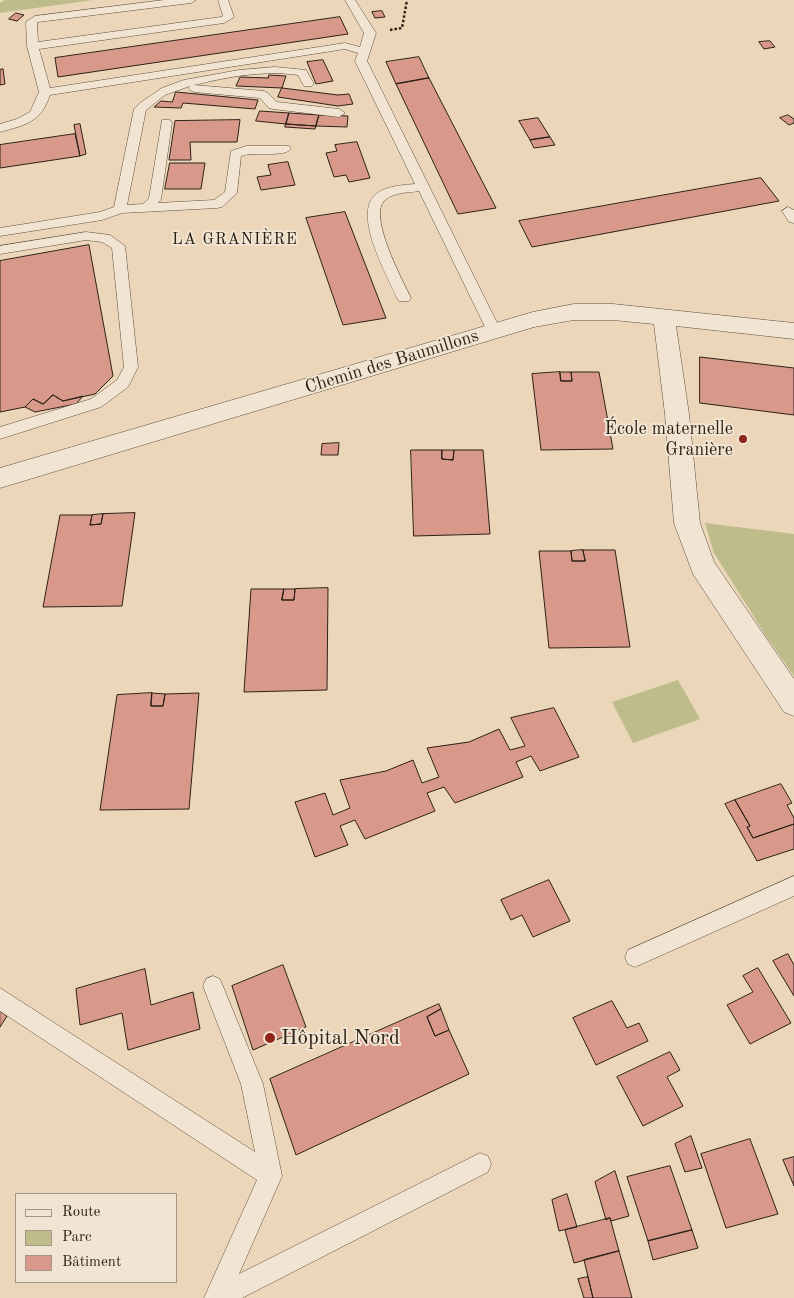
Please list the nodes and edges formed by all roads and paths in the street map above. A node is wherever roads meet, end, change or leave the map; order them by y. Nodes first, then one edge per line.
1 (191, 0) edge
2 (223, 0) edge
3 (350, 0) edge
4 (407, 0) edge
5 (370, 34) junction
6 (33, 46) junction
7 (365, 52) junction
8 (308, 84) dead end
9 (176, 86) junction
10 (45, 92) junction
11 (339, 113) dead end
12 (166, 123) dead end
13 (0, 128) edge
14 (285, 148) dead end
15 (424, 187) junction
16 (146, 208) junction
17 (120, 209) junction
18 (0, 232) edge
19 (0, 250) edge
20 (404, 298) dead end
21 (664, 317) junction
22 (494, 331) junction
23 (794, 331) edge
24 (0, 433) edge
25 (0, 478) edge
26 (794, 704) edge
27 (794, 886) edge
28 (635, 958) dead end
29 (213, 986) dead end
30 (0, 999) edge
31 (480, 1164) dead end
32 (270, 1176) junction
33 (217, 1298) edge

1 - 6 lane
2 - 6 lane
3 - 5 lane
4 - 5 path
5 - 7 lane
6 - 10 lane
7 - 10 lane
7 - 15 lane
8 - 9 lane
9 - 11 lane
9 - 17 lane
10 - 13 lane
12 - 16 lane
14 - 16 lane
15 - 20 lane
15 - 22 lane
16 - 17 lane
17 - 18 lane
19 - 24 lane
21 - 22 street, Chemin des Baumillons
21 - 23 street, Chemin des Baumillons
21 - 26 street
22 - 25 street, Chemin des Baumillons
27 - 28 lane
29 - 32 lane
30 - 32 lane
31 - 33 lane
32 - 33 lane

